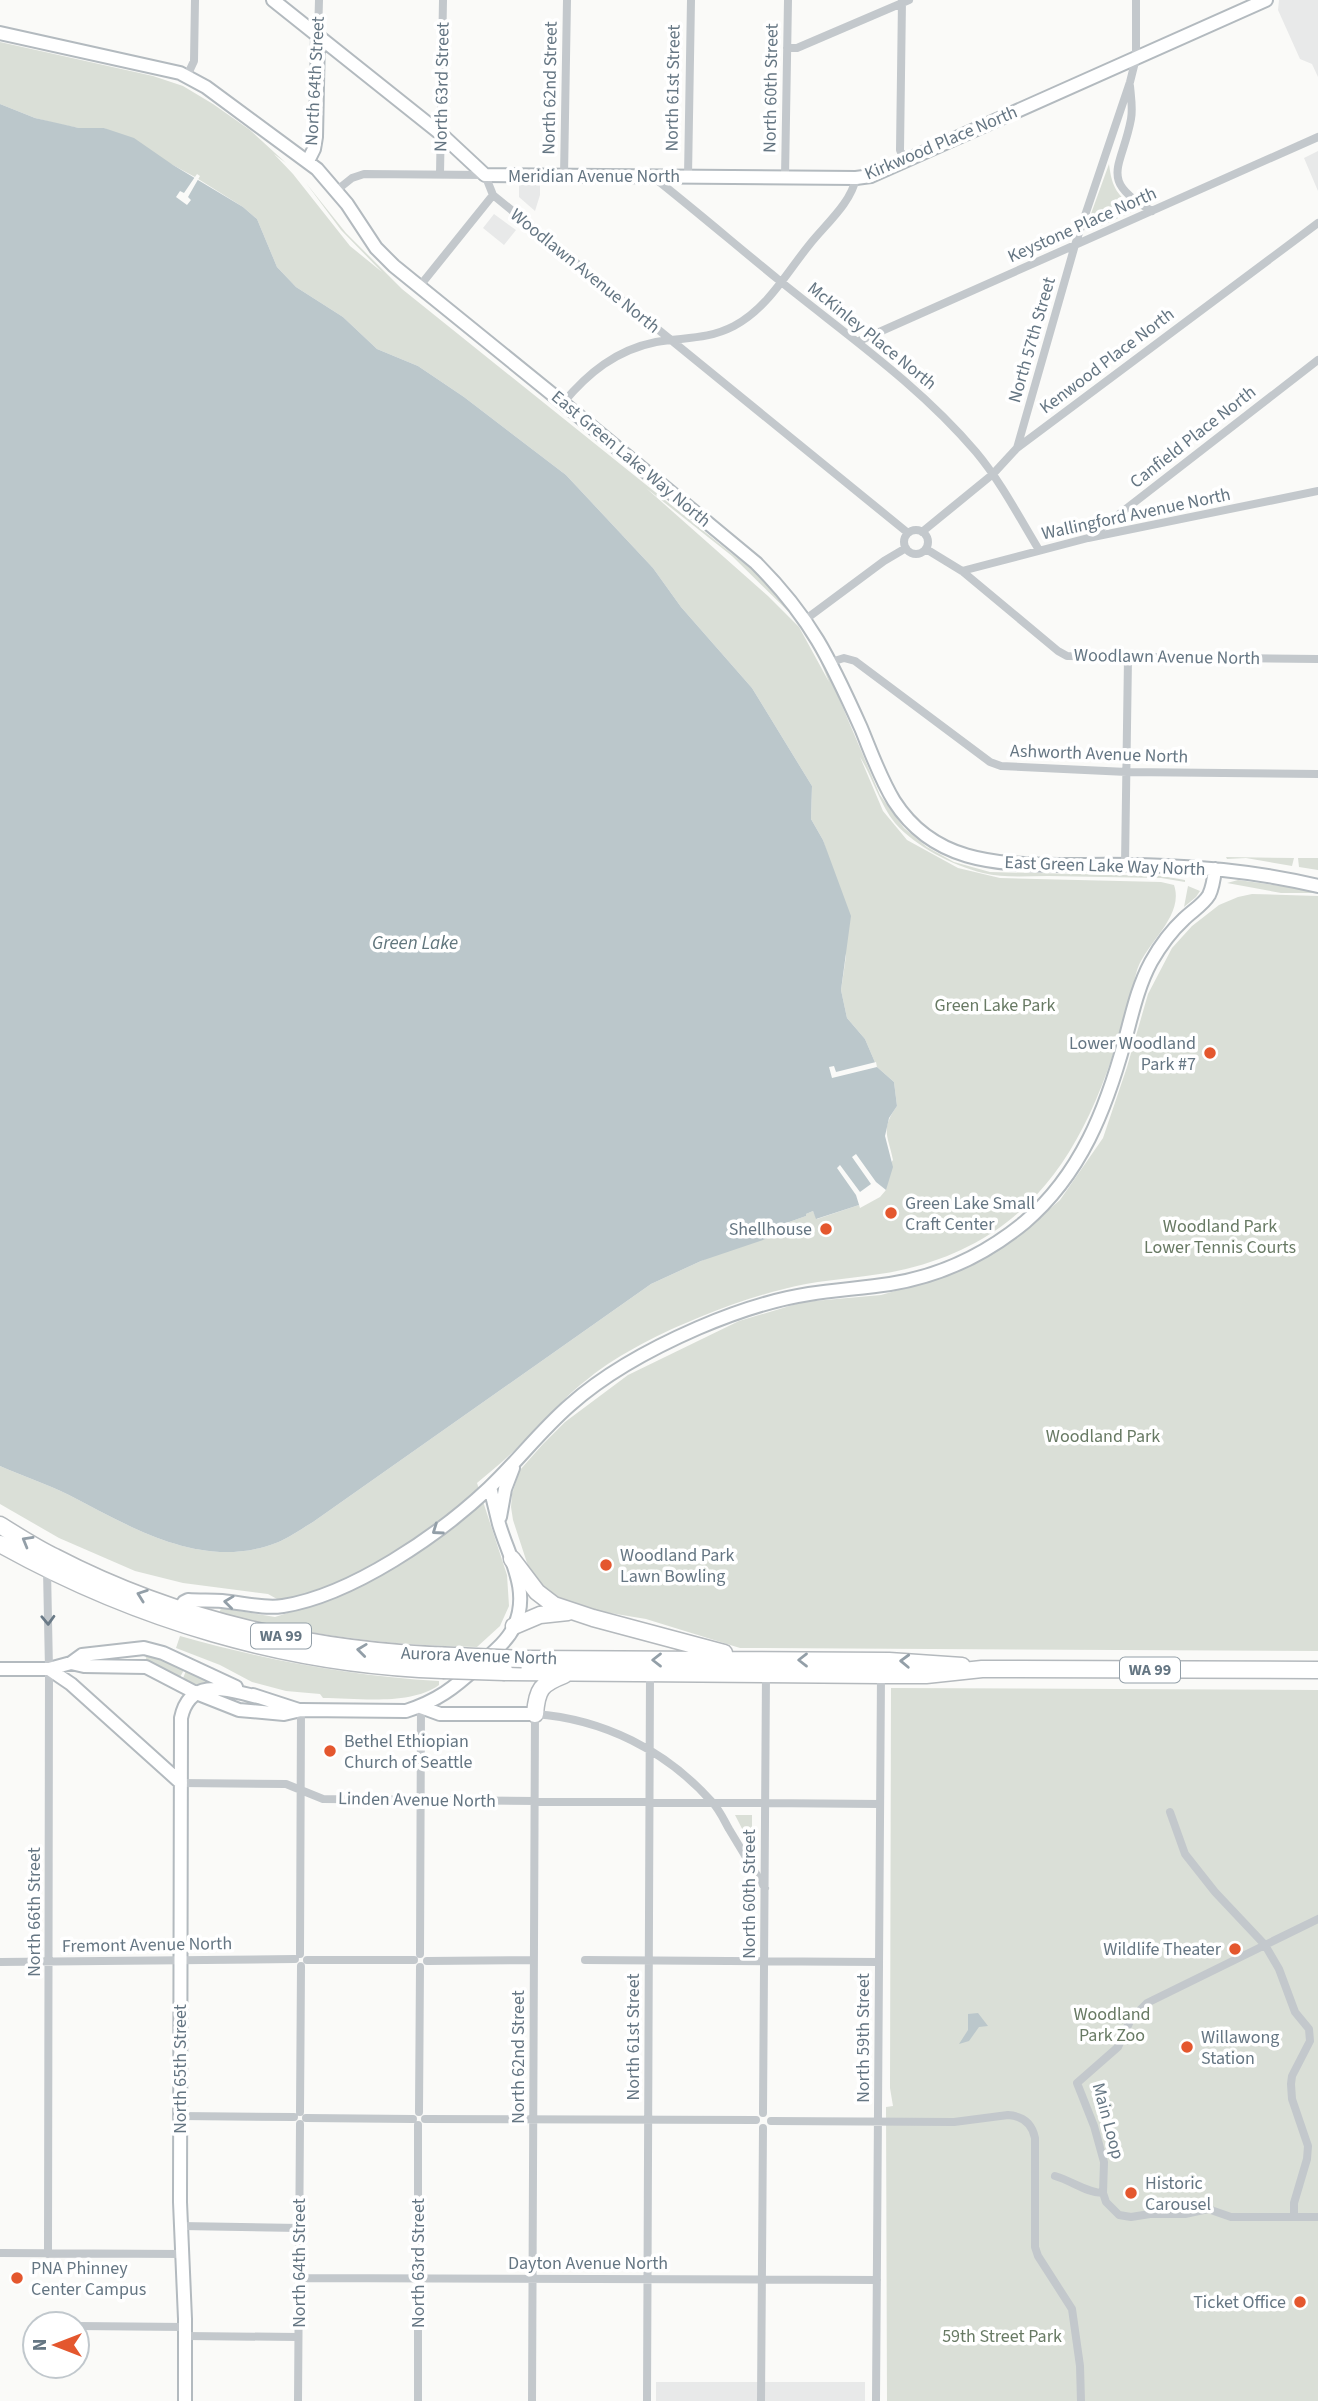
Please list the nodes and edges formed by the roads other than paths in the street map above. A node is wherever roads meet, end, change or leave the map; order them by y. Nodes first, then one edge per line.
1 (195, 0) edge
2 (273, 0) edge
3 (318, 0) edge
4 (443, 0) edge
5 (567, 0) edge
6 (691, 0) edge
7 (788, 0) edge
8 (1136, 0) edge
9 (1266, 0) edge
10 (904, 1) edge
11 (0, 33) edge
12 (318, 36) junction
13 (787, 48) junction
14 (1136, 58) junction
15 (187, 76) junction
16 (1130, 82) junction
17 (441, 134) junction
18 (1318, 137) edge
19 (308, 161) junction
20 (905, 161) junction
21 (440, 174) junction
22 (485, 175) junction
23 (564, 176) junction
24 (652, 176) junction
25 (688, 176) junction
26 (785, 177) junction
27 (856, 178) junction
28 (337, 190) junction
29 (493, 195) junction
30 (1152, 211) junction
31 (1318, 223) edge
32 (1075, 245) junction
33 (781, 281) junction
34 (419, 287) junction
35 (671, 341) junction
36 (859, 341) junction
37 (1318, 360) edge
38 (563, 403) junction
39 (1017, 447) junction
40 (993, 474) junction
41 (1318, 491) edge
42 (922, 531) junction
43 (908, 533) junction
44 (1088, 538) junction
45 (906, 548) junction
46 (926, 549) junction
47 (1039, 550) junction
48 (962, 571) junction
49 (806, 619) junction
50 (1128, 658) junction
51 (1318, 659) edge
52 (831, 662) junction
53 (1127, 772) junction
54 (1318, 774) edge
55 (1125, 865) junction
56 (1215, 869) junction
57 (1318, 879) edge
58 (1297, 881) junction
59 (1318, 886) edge
60 (518, 1459) junction
61 (490, 1487) junction
62 (0, 1525) edge
63 (499, 1525) junction
64 (0, 1544) edge
65 (512, 1559) junction
66 (47, 1570) junction
67 (180, 1609) junction
68 (571, 1612) junction
69 (514, 1626) junction
70 (136, 1648) junction
71 (750, 1660) junction
72 (71, 1663) junction
73 (138, 1666) junction
74 (49, 1669) junction
75 (982, 1669) junction
76 (0, 1670) edge
77 (1318, 1670) edge
78 (569, 1674) junction
79 (650, 1674) junction
80 (766, 1674) junction
81 (881, 1675) junction
82 (197, 1693) junction
83 (258, 1697) junction
84 (421, 1707) junction
85 (239, 1710) junction
86 (301, 1710) junction
87 (535, 1714) junction
88 (181, 1737) junction
89 (650, 1750) junction
90 (181, 1783) junction
91 (301, 1791) junction
92 (420, 1800) junction
93 (535, 1801) junction
94 (650, 1802) junction
95 (713, 1803) junction
96 (765, 1803) junction
97 (880, 1804) junction
98 (1170, 1812) dead end
99 (765, 1888) junction
100 (1318, 1919) edge
101 (1265, 1945) junction
102 (534, 1959) junction
103 (301, 1960) junction
104 (420, 1960) junction
105 (585, 1960) dead end
106 (180, 1961) junction
107 (649, 1961) junction
108 (0, 1962) edge
109 (49, 1962) junction
110 (764, 1962) junction
111 (879, 1962) junction
112 (763, 2113) junction
113 (180, 2116) junction
114 (300, 2118) junction
115 (419, 2119) junction
116 (534, 2119) junction
117 (649, 2119) junction
118 (756, 2120) junction
119 (771, 2120) junction
120 (878, 2122) junction
121 (763, 2128) junction
122 (1055, 2176) dead end
123 (1103, 2193) junction
124 (1294, 2217) junction
125 (1318, 2217) edge
126 (181, 2226) junction
127 (299, 2228) junction
128 (0, 2253) edge
129 (48, 2254) junction
130 (183, 2254) junction
131 (298, 2278) junction
132 (418, 2278) junction
133 (533, 2278) junction
134 (649, 2279) junction
135 (877, 2280) junction
136 (762, 2281) junction
137 (91, 2327) edge
138 (185, 2331) junction
139 (298, 2337) junction
140 (185, 2401) edge
141 (298, 2401) edge
142 (418, 2401) edge
143 (532, 2401) edge
144 (646, 2401) edge
145 (761, 2401) edge
146 (876, 2401) edge
147 (1081, 2401) edge

1 - 15 street
2 - 12 main road, Woodlawn Avenue North
3 - 12 street, North 64th Street
4 - 17 street, North 63rd Street
5 - 23 street, North 62nd Street
6 - 25 street, North 61st Street
7 - 13 street, North 60th Street
8 - 14 street, North 57th Street
9 - 14 main road, Kirkwood Place North
10 - 13 street
10 - 20 street
11 - 15 main road, East Green Lake Way North
12 - 17 main road, Woodlawn Avenue North
12 - 19 main road, North 64th Street
13 - 26 street, North 60th Street
14 - 16 street, North 57th Street
14 - 20 main road, Kirkwood Place North
15 - 19 main road, East Green Lake Way North
16 - 30 street, North 57th Street
16 - 32 street, North 57th Street
17 - 21 street, North 63rd Street
17 - 22 main road, Woodlawn Avenue North
18 - 30 street, Keystone Place North
19 - 28 main road, East Green Lake Way North
20 - 27 main road, Kirkwood Place North
21 - 22 street, Meridian Avenue North
21 - 28 street, Meridian Avenue North
22 - 23 main road, Meridian Avenue North
22 - 29 street, Woodlawn Avenue North
23 - 24 main road, Meridian Avenue North
24 - 25 main road, Meridian Avenue North
24 - 33 street, McKinley Place North
25 - 26 main road, Meridian Avenue North
26 - 27 main road, Meridian Avenue North
27 - 33 street, Kirkwood Place North
28 - 34 main road, East Green Lake Way North
29 - 34 street
29 - 35 street, Woodlawn Avenue North
30 - 32 street, Keystone Place North
31 - 39 street, Kenwood Place North
32 - 36 street, Keystone Place North
32 - 39 street, North 57th Street
33 - 35 street, Kirkwood Place North
33 - 36 street, McKinley Place North
34 - 38 main road, East Green Lake Way North
35 - 38 street, Kirkwood Place North
35 - 43 street, Woodlawn Avenue North
36 - 40 street, McKinley Place North
37 - 44 street, Canfield Place North
38 - 49 main road, East Green Lake Way North
39 - 40 street, Kenwood Place North
40 - 42 street, Kenwood Place North
40 - 47 street, McKinley Place North
41 - 44 street, Wallingford Avenue North
42 - 43 street
42 - 46 street
43 - 45 street
44 - 47 street, Wallingford Avenue North
45 - 46 street
45 - 49 street
46 - 48 street, Woodlawn Avenue North
47 - 48 street, Wallingford Avenue North
48 - 50 street, Woodlawn Avenue North
49 - 52 main road, East Green Lake Way North
50 - 51 street, Woodlawn Avenue North
50 - 53 street
52 - 53 street, Ashworth Avenue North
52 - 55 main road, East Green Lake Way North
53 - 54 street, Ashworth Avenue North
53 - 55 street
55 - 56 main road, East Green Lake Way North
56 - 58 main road, East Green Lake Way North
56 - 60 main road
57 - 58 main road
58 - 59 main road
60 - 61 main road
60 - 63 main road
61 - 63 main road
61 -> 67 main road
67 -> 62 highway, Aurora Avenue North / WA 99
63 - 65 main road
64 - 66 highway, Aurora Avenue North / WA 99
65 - 68 highway
65 - 69 main road
66 -> 74 street, North 66th Street
66 - 78 highway, Aurora Avenue North / WA 99, bridge
71 -> 67 highway, Aurora Avenue North / WA 99, bridge
68 - 69 highway
68 - 71 highway
69 - 84 main road
70 - 72 main road
70 - 73 main road
70 - 83 main road
75 -> 71 highway, Aurora Avenue North / WA 99
72 - 73 main road
72 - 74 main road
73 - 82 main road
74 - 76 main road
74 - 90 main road
74 - 109 street, North 66th Street
75 - 77 highway, Aurora Avenue North / WA 99
75 - 81 highway, Aurora Avenue North / WA 99
78 - 79 highway, Aurora Avenue North / WA 99
78 - 87 highway
79 - 80 highway, Aurora Avenue North / WA 99
79 - 89 street, North 61st Street
80 - 81 highway, Aurora Avenue North / WA 99
80 - 96 street, North 60th Street
81 - 97 street, North 59th Street
82 - 83 main road
82 - 85 main road
82 - 88 main road
83 - 86 main road
84 - 86 main road
84 - 87 main road
84 - 92 street, North 63rd Street
85 - 86 main road
85 - 88 main road
86 - 91 street, North 64th Street
87 - 89 street
87 - 93 street, North 62nd Street
88 - 90 main road, North 65th Street
89 - 94 street, North 61st Street
89 - 95 street
90 - 91 street, Linden Avenue North
90 - 106 main road, North 65th Street
91 - 92 street, Linden Avenue North
91 - 103 street, North 64th Street
92 - 93 street, Linden Avenue North
92 - 104 street, North 63rd Street
93 - 94 street, Linden Avenue North
93 - 102 street, North 62nd Street
94 - 95 street, Linden Avenue North
94 - 107 street, North 61st Street
95 - 96 street, Linden Avenue North
95 - 99 street
96 - 97 street, Linden Avenue North
96 - 99 street, North 60th Street
97 - 111 street, North 59th Street
98 - 101 street
99 - 110 street, North 60th Street
100 - 101 street, Main Loop
101 - 123 street, Main Loop
101 - 124 street
102 - 104 street, Fremont Avenue North
102 - 116 street, North 62nd Street
103 - 104 street, Fremont Avenue North
103 - 106 street, Fremont Avenue North
103 - 114 street, North 64th Street
104 - 115 street, North 63rd Street
105 - 107 street
106 - 109 street, Fremont Avenue North
106 - 113 main road, North 65th Street
107 - 110 street
107 - 117 street, North 61st Street
108 - 109 street, Fremont Avenue North
109 - 129 street, North 66th Street
110 - 111 street
110 - 112 street, North 60th Street
111 - 120 street, North 59th Street
112 - 118 street
112 - 119 street
113 - 114 street
113 - 126 main road, North 65th Street
114 - 115 street
114 - 127 street, North 64th Street
115 - 116 street
115 - 132 street, North 63rd Street
116 - 117 street
116 - 133 street, North 62nd Street
117 - 118 street
117 - 134 street, North 61st Street
118 - 121 street
119 - 120 street
119 - 121 street
120 - 135 street, North 59th Street
120 - 147 street
121 - 136 street
122 - 123 street
123 - 124 street
124 - 125 street
126 - 127 street
126 - 130 main road, North 65th Street
127 - 131 street, North 64th Street
128 - 129 street
129 - 130 street
130 - 138 main road, North 65th Street
131 - 132 street, Dayton Avenue North
131 - 139 street, North 64th Street
132 - 133 street, Dayton Avenue North
132 - 142 street, North 63rd Street
133 - 134 street, Dayton Avenue North
133 - 143 street, North 62nd Street
134 - 136 street, Dayton Avenue North
134 - 144 street, North 61st Street
135 - 136 street, Dayton Avenue North
135 - 146 street, North 59th Street
136 - 145 street
137 - 138 street
138 - 139 street
138 - 140 main road, North 65th Street
139 - 141 street, North 64th Street

